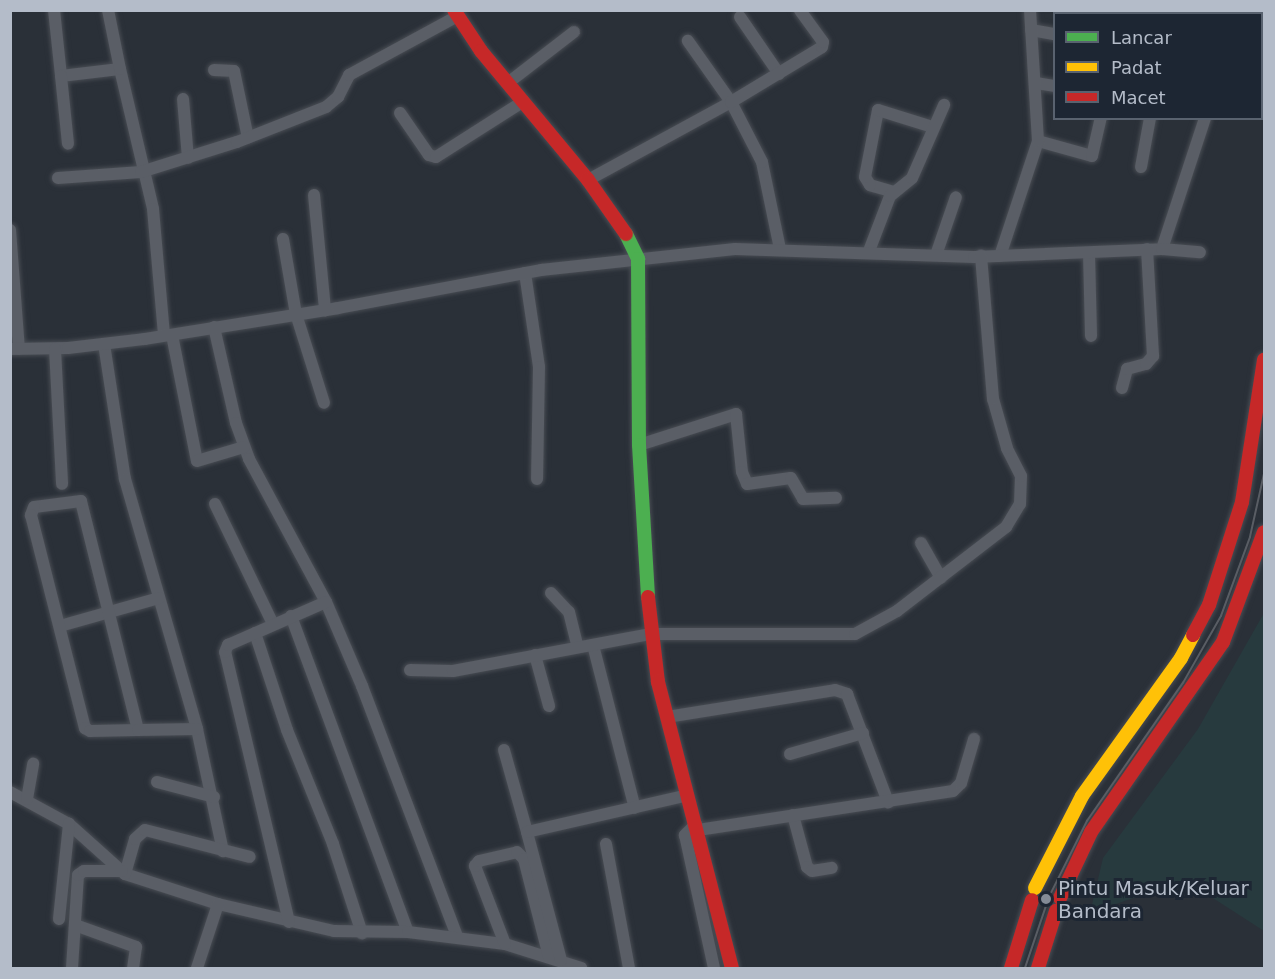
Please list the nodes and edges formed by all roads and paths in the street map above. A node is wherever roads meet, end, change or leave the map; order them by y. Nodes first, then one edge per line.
1 (54, 10) edge
2 (108, 10) edge
3 (801, 10) edge
4 (1030, 10) edge
5 (455, 14) edge
6 (740, 17) dead end
7 (1031, 30) junction
8 (574, 32) dead end
9 (1053, 34) edge
10 (688, 41) dead end
11 (120, 69) junction
12 (214, 69) dead end
13 (779, 74) junction
14 (61, 76) junction
15 (509, 82) junction
16 (1036, 83) junction
17 (1053, 86) edge
18 (183, 99) dead end
19 (524, 100) junction
20 (731, 102) junction
21 (944, 105) dead end
22 (399, 113) dead end
23 (1101, 120) edge
24 (1150, 120) edge
25 (1204, 120) edge
26 (933, 127) junction
27 (248, 138) junction
28 (1038, 141) junction
29 (68, 144) dead end
30 (189, 158) junction
31 (1141, 167) dead end
32 (141, 172) junction
33 (58, 178) dead end
34 (588, 180) junction
35 (894, 192) junction
36 (314, 195) dead end
37 (956, 197) dead end
38 (10, 230) edge
39 (283, 238) dead end
40 (780, 249) junction
41 (1147, 249) junction
42 (1162, 249) junction
43 (868, 251) junction
44 (1200, 252) dead end
45 (1089, 254) junction
46 (936, 255) junction
47 (981, 256) junction
48 (1000, 256) junction
49 (638, 259) junction
50 (525, 273) junction
51 (325, 310) junction
52 (296, 314) junction
53 (214, 327) junction
54 (168, 335) junction
55 (1090, 336) dead end
56 (104, 344) junction
57 (15, 349) edge
58 (55, 349) junction
59 (1264, 360) edge
60 (1122, 388) dead end
61 (324, 403) dead end
62 (639, 446) junction
63 (244, 447) junction
64 (537, 479) dead end
65 (62, 484) dead end
66 (836, 498) dead end
67 (215, 504) dead end
68 (1264, 532) edge
69 (921, 543) dead end
70 (941, 578) junction
71 (551, 593) dead end
72 (159, 598) junction
73 (326, 602) junction
74 (109, 614) junction
75 (291, 616) junction
76 (273, 624) junction
77 (60, 626) junction
78 (255, 633) junction
79 (650, 634) junction
80 (593, 645) junction
81 (579, 647) junction
82 (535, 655) junction
83 (410, 670) dead end
84 (549, 706) dead end
85 (667, 717) junction
86 (197, 729) junction
87 (138, 730) junction
88 (863, 733) junction
89 (974, 739) dead end
90 (504, 750) dead end
91 (790, 754) dead end
92 (33, 765) dead end
93 (158, 782) dead end
94 (10, 792) edge
95 (688, 795) junction
96 (213, 797) junction
97 (27, 799) junction
98 (888, 802) junction
99 (635, 808) junction
100 (793, 815) junction
101 (69, 824) junction
102 (697, 827) junction
103 (527, 832) junction
104 (606, 844) dead end
105 (223, 851) junction
106 (250, 857) dead end
107 (832, 868) dead end
108 (124, 872) junction
109 (218, 904) junction
110 (59, 920) dead end
111 (289, 922) junction
112 (75, 925) junction
113 (408, 932) junction
114 (363, 933) junction
115 (457, 936) junction
116 (505, 944) junction
117 (555, 958) junction
118 (72, 969) edge
119 (134, 969) edge
120 (197, 969) edge
121 (581, 969) edge
122 (629, 969) edge
123 (714, 969) edge
124 (732, 969) edge
125 (1011, 969) edge
126 (1038, 969) edge

1 - 14 street
2 - 11 street
3 - 13 street
4 - 7 street
5 - 15 main road
5 - 27 street
6 - 13 street
7 - 9 street
7 - 16 street
8 - 15 street
10 - 20 street
11 - 14 street
11 - 32 street
12 - 27 street
13 - 20 street
14 - 29 street
15 - 19 main road
16 - 17 street
16 - 28 street
18 - 30 street
19 - 22 street
19 - 34 main road
20 - 34 street
20 - 40 street
21 - 26 street
23 - 28 street
24 - 31 street
25 - 42 street
26 - 35 street
26 - 35 street
27 - 30 street
28 - 48 street
30 - 32 street
32 - 33 street
32 - 54 street
34 - 49 main road
35 - 43 street
36 - 51 street
37 - 46 street
38 - 57 street
39 - 52 street
40 - 43 street
40 - 49 street
41 - 42 street
41 - 45 street
41 - 60 street
42 - 44 street
43 - 46 street
45 - 48 street
45 - 55 street
46 - 47 street
47 - 48 street
47 - 70 street
49 - 50 street
49 - 62 main road
50 - 51 street
50 - 64 street
51 - 52 street
52 - 53 street
52 - 61 street
53 - 54 street
53 - 63 street
54 - 56 street
54 - 63 street
56 - 58 street
56 - 72 street
57 - 58 street
58 - 65 street
59 - 125 main road
62 - 66 street
62 - 79 main road
63 - 73 street
67 - 76 street
68 - 126 main road
69 - 70 street
70 - 79 street
71 - 81 street
72 - 74 street
72 - 86 street
73 - 75 street
73 - 115 street
74 - 77 street
74 - 77 street
74 - 87 street
75 - 76 street
75 - 113 street
76 - 78 street
77 - 87 street
78 - 111 street
78 - 114 street
79 - 80 street
79 - 85 main road
80 - 81 street
80 - 99 street
81 - 82 street
82 - 83 street
82 - 84 street
85 - 88 street
85 - 95 main road
86 - 87 street
86 - 96 street
88 - 91 street
88 - 98 street
89 - 98 street
90 - 103 street
92 - 97 street
93 - 96 street
94 - 97 street
95 - 99 street
95 - 102 main road
96 - 105 street
97 - 101 street
98 - 100 street
99 - 103 street
100 - 102 street
100 - 107 street
101 - 108 street
101 - 110 street
102 - 123 street
102 - 124 main road
103 - 117 street
104 - 122 street
105 - 106 street
105 - 108 street
108 - 109 street
108 - 112 street
109 - 111 street
109 - 120 street
111 - 114 street
112 - 118 street
112 - 119 street
113 - 114 street
113 - 115 street
115 - 116 street
116 - 117 street
116 - 117 street
117 - 121 street

